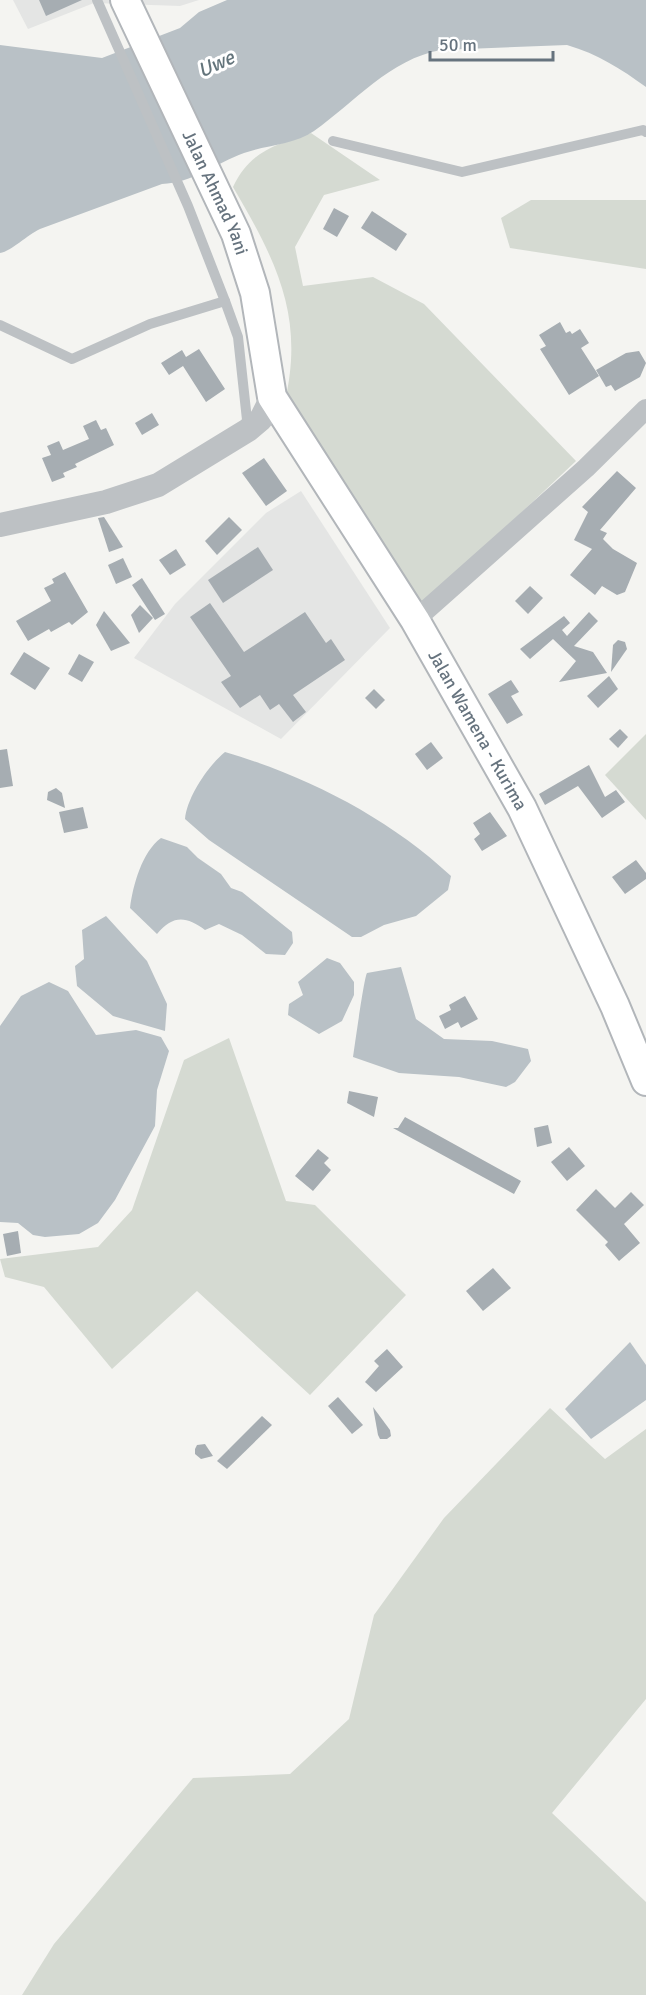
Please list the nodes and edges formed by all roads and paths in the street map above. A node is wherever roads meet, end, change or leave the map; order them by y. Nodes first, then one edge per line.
1 (97, 0) edge
2 (130, 9) edge
3 (646, 132) edge
4 (333, 141) dead end
5 (225, 301) junction
6 (0, 325) edge
7 (272, 397) junction
8 (646, 409) edge
9 (248, 430) junction
10 (0, 525) edge
11 (415, 620) junction
12 (646, 1081) edge

1 - 5 lane
2 - 7 main road, Jalan Ahmad Yani
3 - 4 lane
5 - 6 lane
5 - 9 lane
7 - 9 street
7 - 11 main road, Jalan Wamena - Kurima
8 - 11 street
9 - 10 street
11 - 12 main road, Jalan Wamena - Kurima

